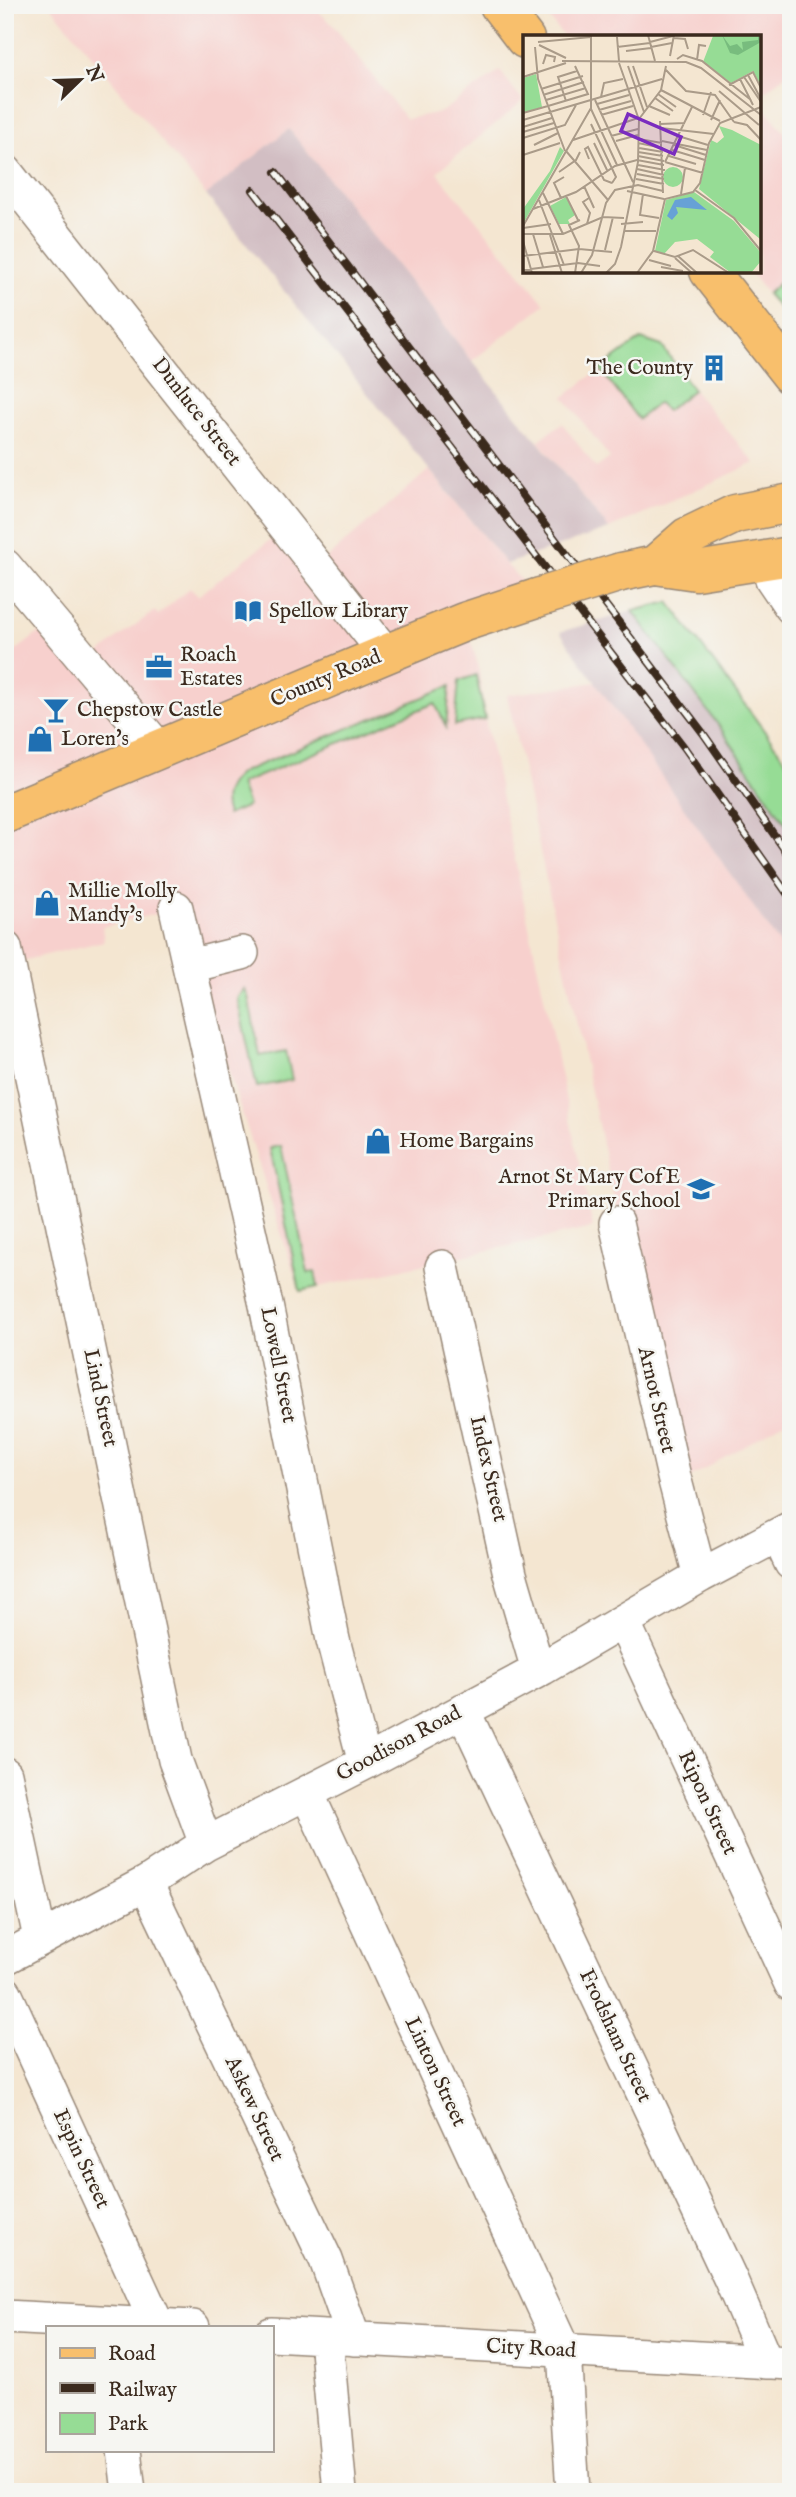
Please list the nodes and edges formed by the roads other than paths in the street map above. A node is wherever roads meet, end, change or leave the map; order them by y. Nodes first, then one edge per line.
1 (499, 5) edge
2 (523, 36) edge
3 (5, 171) edge
4 (711, 273) edge
5 (791, 375) edge
6 (791, 503) edge
7 (778, 557) edge
8 (5, 566) edge
9 (638, 568) junction
10 (791, 607) edge
11 (386, 654) junction
12 (160, 750) junction
13 (5, 814) edge
14 (176, 908) dead end
15 (5, 948) edge
16 (242, 953) dead end
17 (190, 966) junction
18 (616, 1223) dead end
19 (442, 1267) dead end
20 (787, 1542) edge
21 (700, 1576) junction
22 (622, 1621) junction
23 (538, 1670) junction
24 (463, 1710) junction
25 (365, 1763) junction
26 (5, 1774) edge
27 (307, 1793) junction
28 (206, 1844) junction
29 (146, 1883) junction
30 (40, 1938) junction
31 (5, 1958) edge
32 (791, 1984) edge
33 (5, 1993) edge
34 (5, 2317) edge
35 (157, 2324) junction
36 (112, 2326) edge
37 (180, 2326) edge
38 (273, 2334) edge
39 (340, 2338) junction
40 (564, 2351) junction
41 (784, 2365) edge
42 (124, 2452) edge
43 (128, 2492) edge
44 (340, 2492) edge
45 (573, 2492) edge

1 - 2 main road
3 - 11 street, Dunluce Street
4 - 5 main road
6 - 9 main road, County Road
7 - 9 main road, County Road
7 - 10 street
8 - 12 street
9 - 11 main road, County Road, bridge
11 - 12 main road, County Road
12 - 13 main road, County Road
14 - 17 street, Lowell Street
15 - 28 street, Lind Street
16 - 17 street
17 - 25 street, Lowell Street
18 - 21 street, Arnot Street
19 - 23 street, Index Street
20 - 21 street, Goodison Road
21 - 22 street, Goodison Road
22 - 23 street, Goodison Road
22 - 32 street, Ripon Street
23 - 24 street, Goodison Road
24 - 25 street, Goodison Road
24 - 41 street, Frodsham Street
25 - 27 street, Goodison Road
26 - 30 street
27 - 28 street, Goodison Road
27 - 40 street, Linton Street
28 - 29 street, Goodison Road
29 - 30 street, Goodison Road
29 - 39 street, Askew Street
30 - 31 street, Goodison Road
33 - 35 street, Espin Street
34 - 36 street
35 - 36 street
35 - 37 street
38 - 39 street, City Road
39 - 40 street, City Road
39 - 44 street, Askew Street
40 - 41 street, City Road
40 - 45 street
42 - 43 street

